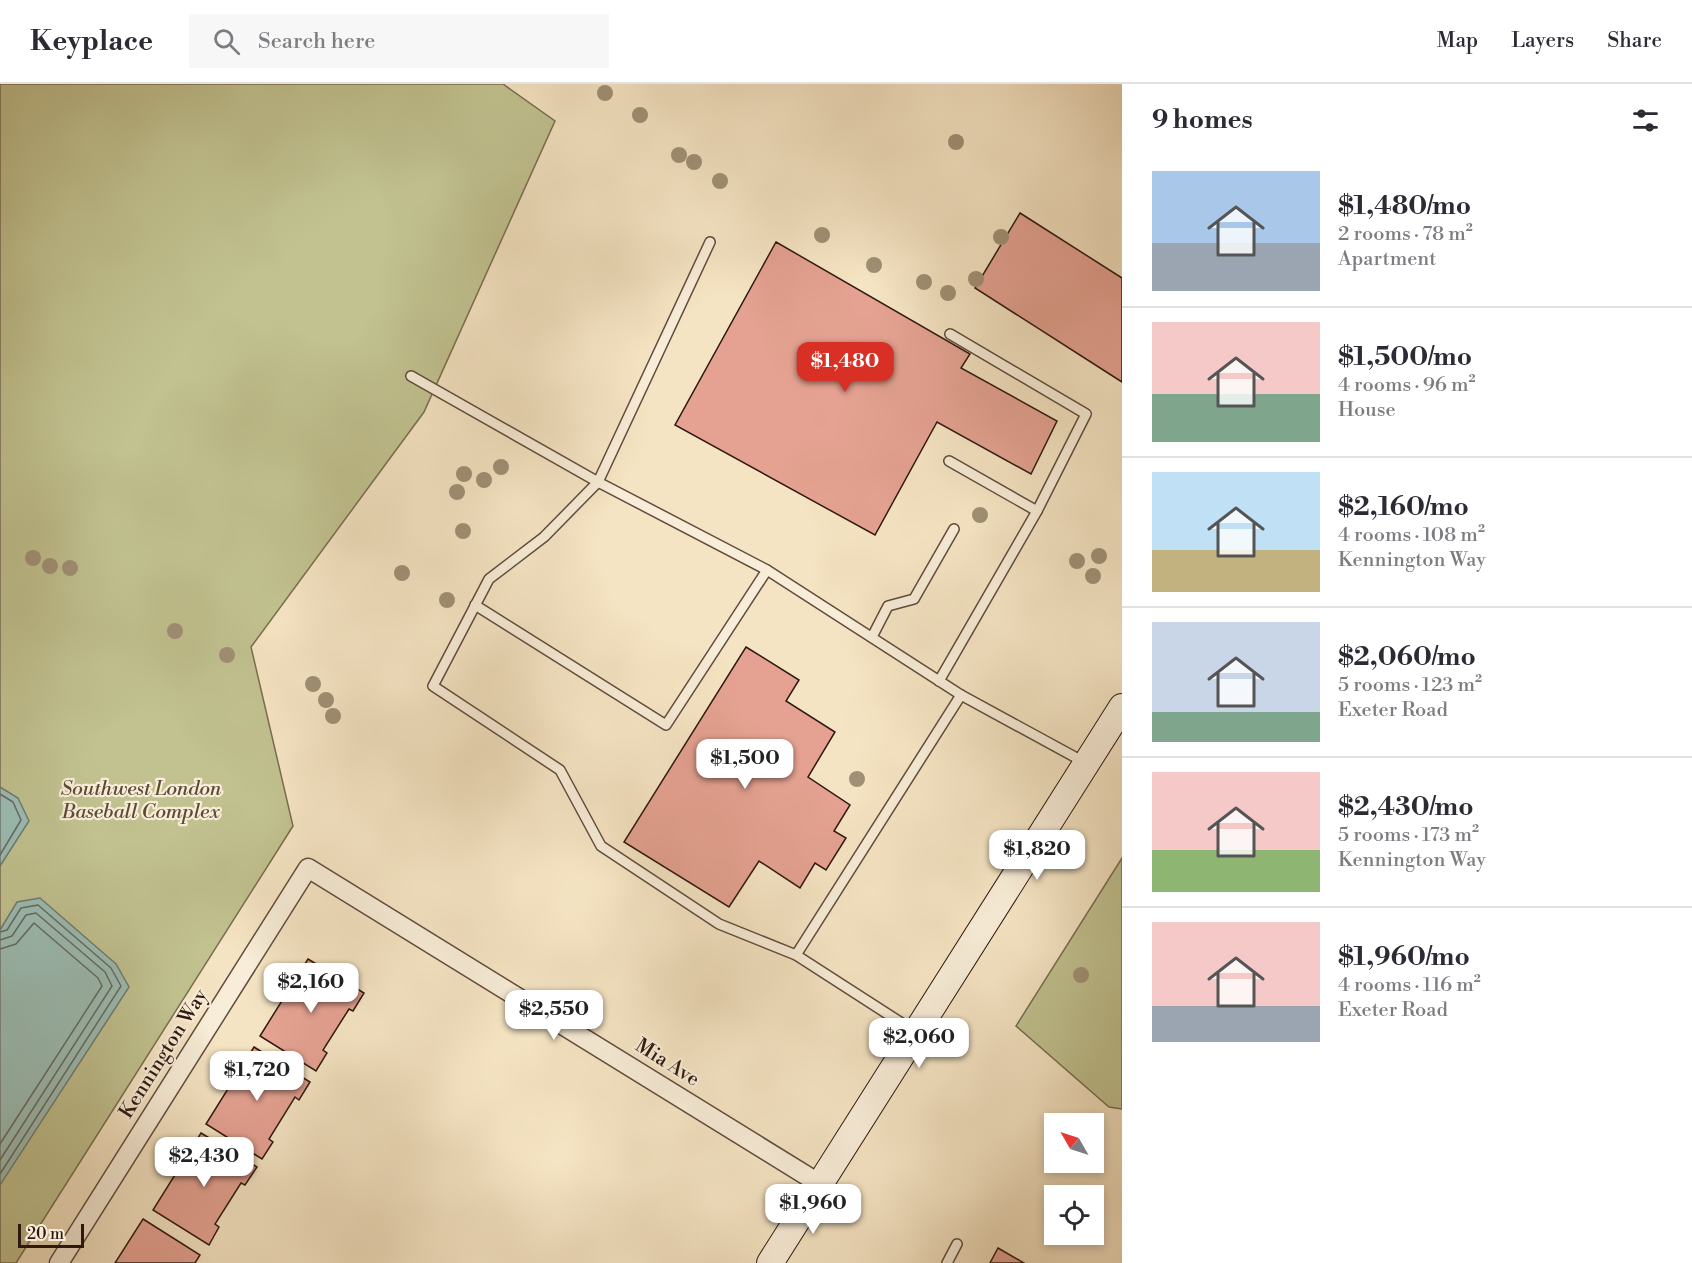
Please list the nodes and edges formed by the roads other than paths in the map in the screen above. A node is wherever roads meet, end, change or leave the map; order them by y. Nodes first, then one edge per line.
1 (710, 242) dead end
2 (950, 334) dead end
3 (411, 376) dead end
4 (949, 461) dead end
5 (598, 482) junction
6 (1037, 511) junction
7 (954, 529) dead end
8 (768, 570) junction
9 (475, 605) junction
10 (872, 638) junction
11 (939, 681) junction
12 (961, 695) junction
13 (1122, 706) edge
14 (1086, 763) junction
15 (308, 868) joint
16 (796, 956) junction
17 (916, 1032) junction
18 (820, 1184) junction
19 (957, 1244) dead end
20 (60, 1263) edge
21 (770, 1263) edge
22 (947, 1263) edge

1 - 5 lane
2 - 6 lane
3 - 5 lane
4 - 6 lane
5 - 8 lane
5 - 9 lane
6 - 11 lane
7 - 10 lane
8 - 9 lane
8 - 10 lane
9 - 16 lane
10 - 11 lane
11 - 12 lane
12 - 14 lane
12 - 16 lane
13 - 14 main road
14 - 17 main road
15 - 18 street, Mia Ave
15 - 20 street, Kennington Way
16 - 17 lane
17 - 18 main road
18 - 21 main road
19 - 22 lane

